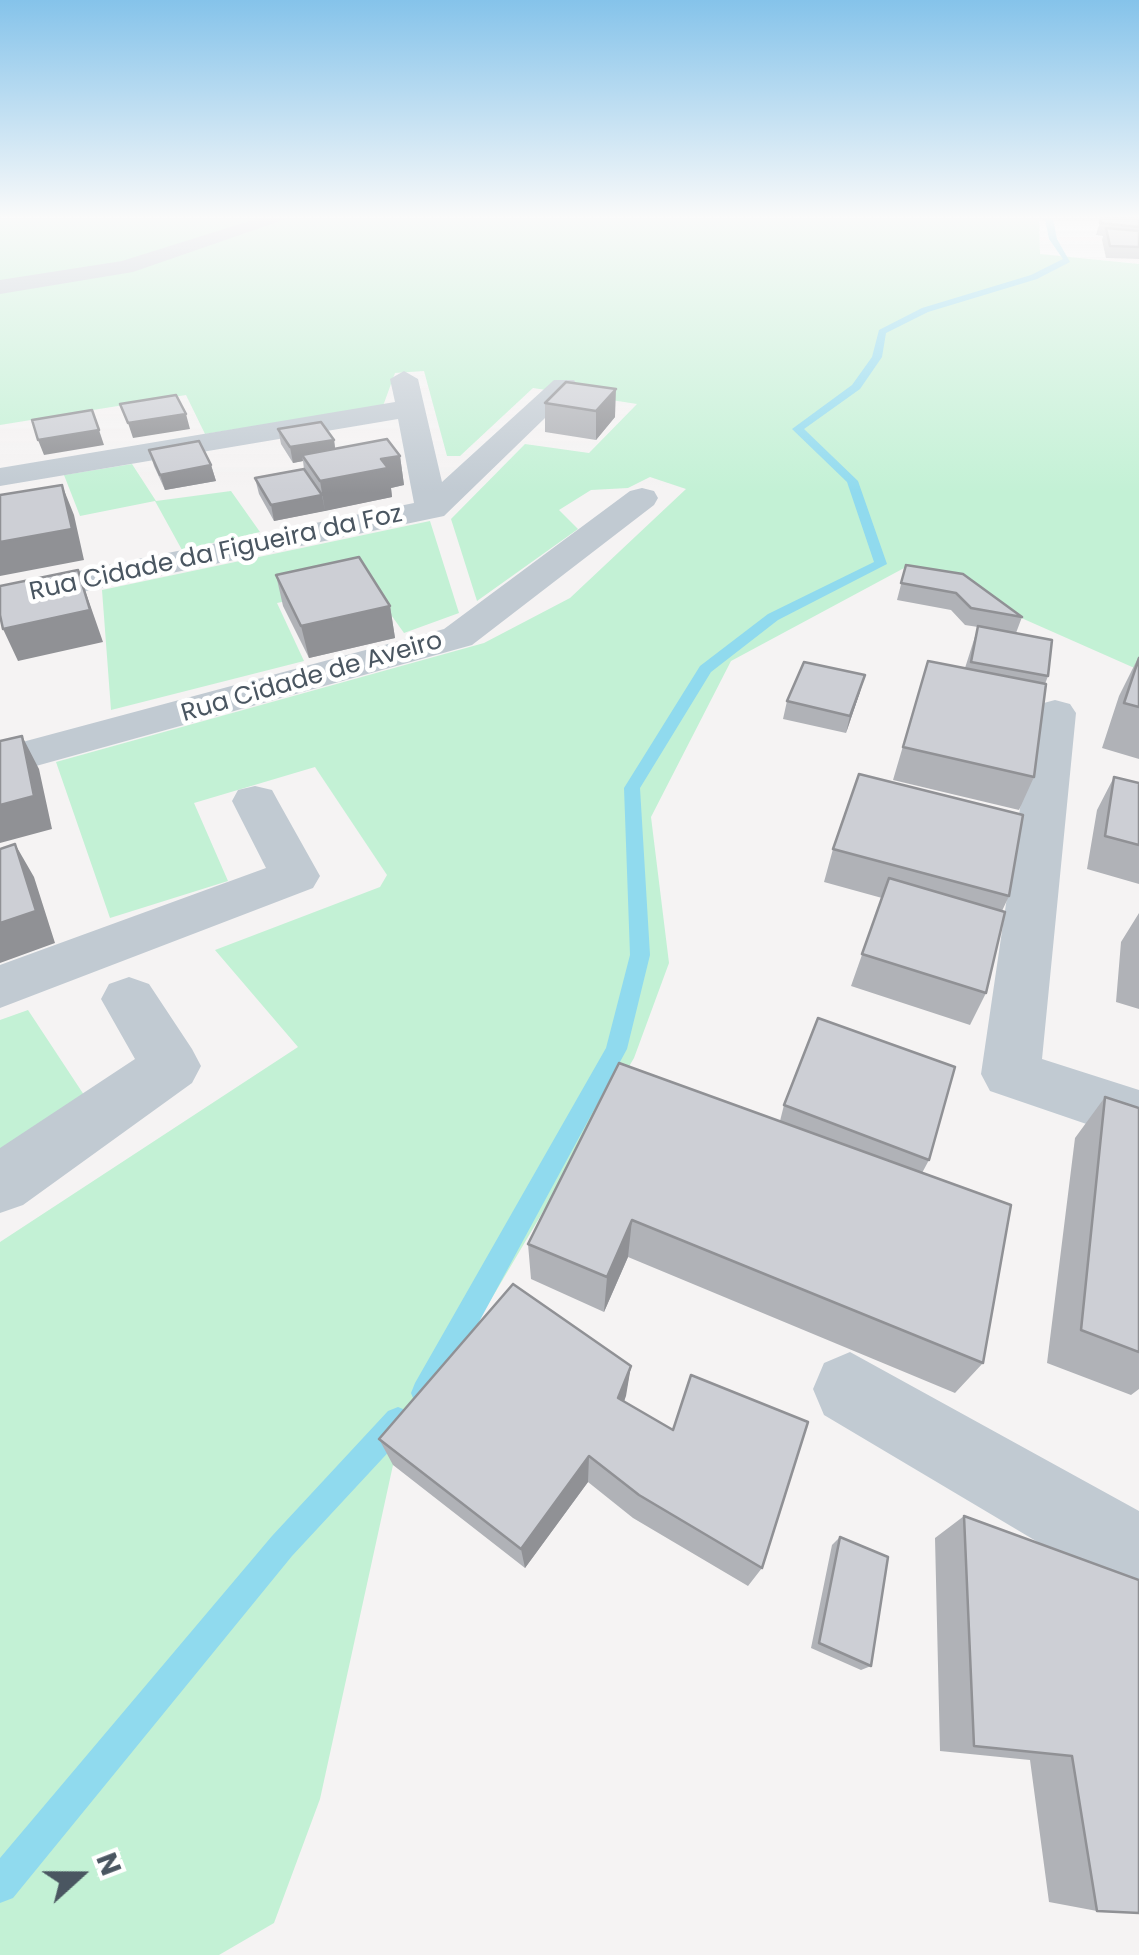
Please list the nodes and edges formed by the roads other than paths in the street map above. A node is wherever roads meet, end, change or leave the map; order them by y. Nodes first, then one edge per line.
1 (564, 386) edge
2 (0, 478) edge
3 (642, 498) dead end
4 (432, 509) junction
5 (0, 598) edge
6 (1054, 713) dead end
7 (0, 762) edge
8 (256, 801) dead end
9 (0, 986) edge
10 (129, 999) dead end
11 (1139, 1116) edge
12 (0, 1184) edge
13 (850, 1389) dead end
14 (1139, 1556) edge

1 - 4 street, Rua Cidade da Figueira da Foz
2 - 4 street
3 - 7 street, Rua Cidade de Aveiro
4 - 5 street, Rua Cidade da Figueira da Foz
6 - 11 street
8 - 9 street
10 - 12 street
13 - 14 street

